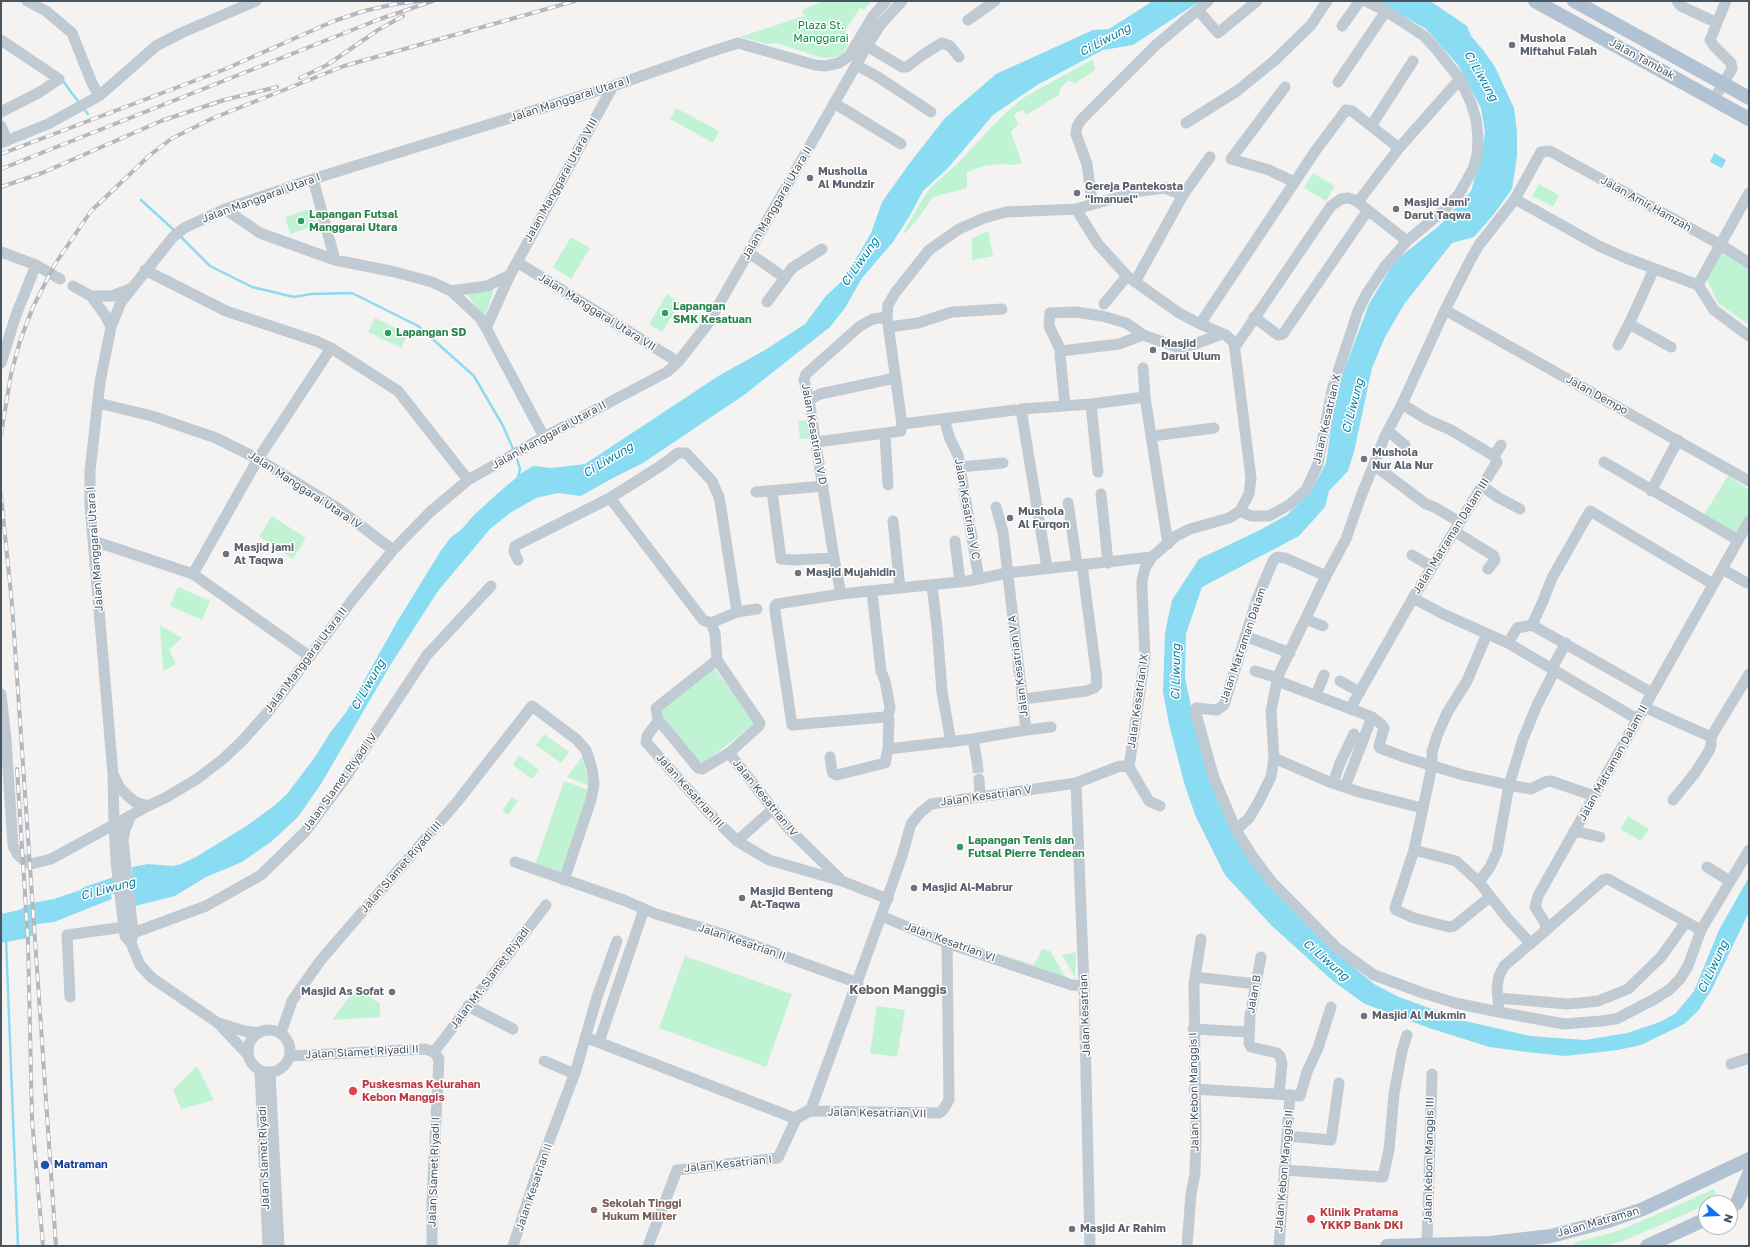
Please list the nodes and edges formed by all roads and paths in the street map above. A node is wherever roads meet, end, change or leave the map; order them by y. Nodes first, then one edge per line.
1 (27, 1) edge
2 (256, 1) edge
3 (886, 1) edge
4 (902, 1) edge
5 (995, 1) edge
6 (1208, 1) edge
7 (1257, 1) edge
8 (1327, 1) edge
9 (1535, 1) edge
10 (1574, 1) edge
11 (1676, 1) edge
12 (1726, 1) edge
13 (1362, 2) edge
14 (1198, 10) junction
15 (1386, 11) junction
16 (968, 20) dead end
17 (1717, 23) junction
18 (1342, 26) dead end
19 (1, 40) edge
20 (867, 46) junction
21 (959, 57) dead end
22 (1413, 62) dead end
23 (856, 65) junction
24 (1460, 79) junction
25 (1338, 82) dead end
26 (1724, 84) junction
27 (613, 86) junction
28 (1285, 87) dead end
29 (95, 98) junction
30 (1749, 98) edge
31 (1714, 99) junction
32 (834, 103) junction
33 (1, 112) edge
34 (931, 112) dead end
35 (1749, 119) edge
36 (1186, 123) dead end
37 (1, 126) edge
38 (1371, 126) junction
39 (4, 142) edge
40 (901, 144) dead end
41 (1399, 148) junction
42 (1210, 157) dead end
43 (313, 179) junction
44 (1294, 182) junction
45 (1749, 194) edge
46 (1183, 195) junction
47 (1516, 199) junction
48 (1358, 202) junction
49 (1091, 204) junction
50 (225, 209) junction
51 (1076, 209) junction
52 (1368, 210) junction
53 (1407, 241) junction
54 (1720, 245) junction
55 (822, 249) dead end
56 (1, 252) edge
57 (749, 253) junction
58 (336, 260) junction
59 (517, 262) junction
60 (1749, 263) edge
61 (36, 265) junction
62 (1654, 269) junction
63 (145, 270) junction
64 (510, 275) junction
65 (785, 278) junction
66 (60, 279) dead end
67 (1131, 279) junction
68 (1698, 285) junction
69 (73, 286) dead end
70 (130, 289) junction
71 (451, 291) junction
72 (91, 296) junction
73 (767, 302) dead end
74 (1104, 304) dead end
75 (1002, 309) dead end
76 (1445, 310) junction
77 (1254, 317) junction
78 (888, 322) junction
79 (1200, 324) junction
80 (1629, 324) junction
81 (111, 327) junction
82 (486, 328) junction
83 (1222, 334) junction
84 (1142, 336) junction
85 (1749, 336) edge
86 (1618, 345) dead end
87 (1235, 347) junction
88 (1671, 347) dead end
89 (331, 348) junction
90 (1061, 351) junction
91 (678, 362) junction
92 (1, 363) edge
93 (1143, 368) dead end
94 (895, 378) junction
95 (1145, 397) junction
96 (809, 400) junction
97 (98, 403) junction
98 (1090, 404) junction
99 (1402, 404) junction
100 (1065, 406) junction
101 (1015, 410) dead end
102 (944, 420) junction
103 (902, 424) junction
104 (1214, 428) dead end
105 (1388, 431) junction
106 (885, 434) junction
107 (1152, 436) junction
108 (544, 437) junction
109 (1678, 440) junction
110 (816, 442) junction
111 (1405, 445) dead end
112 (1501, 445) dead end
113 (1494, 456) junction
114 (258, 459) junction
115 (1604, 462) dead end
116 (1003, 463) dead end
117 (1374, 465) junction
118 (960, 467) junction
119 (1098, 472) dead end
120 (468, 480) junction
121 (1749, 481) edge
122 (888, 485) dead end
123 (823, 486) junction
124 (1482, 486) junction
125 (772, 491) junction
126 (1651, 491) junction
127 (756, 492) dead end
128 (1101, 494) dead end
129 (610, 498) junction
130 (1068, 503) dead end
131 (996, 507) dead end
132 (1520, 509) dead end
133 (1240, 511) junction
134 (893, 521) dead end
135 (1749, 521) edge
136 (1457, 526) junction
137 (955, 540) dead end
138 (1738, 540) junction
139 (94, 541) junction
140 (1168, 544) junction
141 (393, 550) junction
142 (1412, 555) dead end
143 (1152, 557) junction
144 (834, 558) junction
145 (518, 560) dead end
146 (1108, 563) junction
147 (1080, 565) junction
148 (1432, 567) junction
149 (1046, 568) junction
150 (1722, 568) junction
151 (1488, 569) dead end
152 (1007, 573) junction
153 (193, 574) junction
154 (1326, 576) junction
155 (979, 579) junction
156 (960, 582) junction
157 (1747, 583) dead end
158 (1713, 584) junction
159 (491, 586) dead end
160 (932, 586) junction
161 (900, 588) junction
162 (872, 592) junction
163 (841, 594) junction
164 (1413, 598) junction
165 (757, 609) dead end
166 (737, 612) junction
167 (1306, 619) junction
168 (711, 623) junction
169 (1532, 625) junction
170 (1323, 626) dead end
171 (1488, 634) junction
172 (1245, 636) junction
173 (1508, 643) junction
174 (1566, 643) junction
175 (1290, 653) junction
176 (309, 656) junction
177 (717, 660) junction
178 (1554, 669) junction
179 (1255, 671) dead end
180 (1324, 674) dead end
181 (1749, 674) edge
182 (1278, 679) junction
183 (1340, 681) dead end
184 (1360, 692) junction
185 (1652, 693) junction
186 (1, 694) edge
187 (1316, 696) junction
188 (1023, 699) junction
189 (1644, 707) junction
190 (1350, 709) junction
191 (1372, 717) junction
192 (888, 718) junction
193 (1637, 719) junction
194 (658, 721) junction
195 (1051, 727) dead end
196 (1026, 730) junction
197 (1354, 734) dead end
198 (4, 736) edge
199 (1711, 737) junction
200 (973, 739) junction
201 (951, 742) junction
202 (888, 749) junction
203 (730, 753) junction
204 (830, 757) dead end
205 (1274, 758) junction
206 (977, 762) tunnel mouth
207 (1432, 766) junction
208 (1129, 767) junction
209 (113, 774) junction
210 (979, 779) tunnel mouth
211 (1076, 783) junction
212 (1333, 783) junction
213 (1509, 785) junction
214 (1345, 787) junction
215 (1594, 796) junction
216 (980, 797) junction
217 (1673, 800) dead end
218 (148, 806) junction
219 (1160, 806) dead end
220 (1422, 808) junction
221 (773, 810) junction
222 (131, 816) junction
223 (114, 825) junction
224 (1236, 830) junction
225 (1574, 831) junction
226 (1600, 837) dead end
227 (738, 841) junction
228 (1414, 850) junction
229 (1749, 850) edge
230 (121, 861) junction
231 (515, 862) dead end
232 (1707, 867) dead end
233 (564, 880) junction
234 (842, 881) junction
235 (1479, 882) junction
236 (1730, 882) junction
237 (1490, 897) junction
238 (888, 899) junction
239 (546, 905) dead end
240 (644, 909) junction
241 (881, 916) junction
242 (1686, 922) junction
243 (1701, 930) junction
244 (1544, 932) junction
245 (128, 935) junction
246 (1201, 939) dead end
247 (617, 941) dead end
248 (947, 943) junction
249 (1530, 944) junction
250 (1261, 957) dead end
251 (1195, 977) junction
252 (858, 983) junction
253 (1256, 984) junction
254 (1084, 986) junction
255 (70, 997) dead end
256 (1498, 998) junction
257 (468, 1006) junction
258 (1331, 1007) dead end
259 (1499, 1012) junction
260 (218, 1023) junction
261 (514, 1029) dead end
262 (1194, 1029) junction
263 (1248, 1032) junction
264 (258, 1033) junction
265 (281, 1033) junction
266 (1407, 1035) dead end
267 (585, 1037) junction
268 (598, 1042) junction
269 (434, 1052) junction
270 (248, 1055) junction
271 (290, 1056) junction
272 (1749, 1058) edge
273 (544, 1061) dead end
274 (1731, 1064) dead end
275 (265, 1072) junction
276 (574, 1074) junction
277 (1432, 1074) dead end
278 (1339, 1083) dead end
279 (1194, 1089) junction
280 (1278, 1094) junction
281 (1290, 1095) junction
282 (810, 1110) junction
283 (1287, 1136) junction
284 (1749, 1159) edge
285 (1284, 1170) junction
286 (1749, 1174) edge
287 (1739, 1203) edge
288 (1698, 1223) edge
289 (1427, 1245) junction
290 (268, 1246) edge
291 (279, 1246) edge
292 (432, 1246) edge
293 (513, 1246) edge
294 (648, 1246) edge
295 (1090, 1246) edge
296 (1187, 1246) edge
297 (1279, 1246) edge
298 (1387, 1246) edge
299 (1647, 1246) edge

1 - 29 street
2 - 29 street
3 - 27 street, Jalan Manggarai Utara I
4 - 20 street, Jalan Manggarai Utara II
5 - 16 street
6 - 14 street
7 - 14 street
8 - 36 street
9 - 31 main road, Jalan Tambak
10 - 26 main road, Jalan Tambak
11 - 17 street
12 - 17 street
13 - 15 street, Jalan Kesatrian X
13 - 18 street
14 - 49 street
15 - 24 street, Jalan Kesatrian X
15 - 25 street
17 - 26 street
19 - 33 street
20 - 21 street
20 - 23 street, Jalan Manggarai Utara II
22 - 38 street
23 - 32 street, Jalan Manggarai Utara II
23 - 34 street
24 - 41 street
24 - 53 street, Jalan Kesatrian X
26 - 30 main road, Jalan Tambak
26 - 31 street
27 - 43 street, Jalan Manggarai Utara I
27 - 59 street, Jalan Manggarai Utara VIII
28 - 44 street
29 - 39 street
31 - 35 main road, Jalan Tambak
32 - 40 street
32 - 57 street, Jalan Manggarai Utara II
37 - 39 street
38 - 41 street
38 - 44 street
41 - 48 street
42 - 46 street
43 - 50 street, Jalan Manggarai Utara I
43 - 58 street
44 - 79 street
45 - 54 street
46 - 49 street
46 - 67 street
47 - 54 street, Jalan Amir Hamzah
47 - 62 street
47 - 76 street
48 - 52 street
48 - 77 street
49 - 51 street
50 - 58 street
50 - 63 street, Jalan Manggarai Utara I
51 - 67 street
51 - 78 street
52 - 53 street
52 - 77 street
53 - 133 street, Jalan Kesatrian X
54 - 60 street, Jalan Amir Hamzah
54 - 68 street
55 - 65 street
56 - 61 street
57 - 65 street
57 - 91 street, Jalan Manggarai Utara II
58 - 71 street
59 - 64 street, Jalan Manggarai Utara VIII
59 - 91 street, Jalan Manggarai Utara VII
61 - 66 street
61 - 92 street
62 - 68 street
62 - 80 street
63 - 70 street, Jalan Manggarai Utara I
63 - 89 street
64 - 71 street
64 - 82 street, Jalan Manggarai Utara VIII
65 - 73 street
67 - 74 street
67 - 79 street
68 - 85 street
69 - 72 street
70 - 72 street
70 - 81 street, Jalan Manggarai Utara I
71 - 82 street
72 - 81 street
75 - 78 street, Jalan Kesatrian V D
76 - 99 street
76 - 109 street, Jalan Dempo
77 - 87 street
78 - 94 street
78 - 96 street, Jalan Kesatrian V D
79 - 83 street
80 - 86 street
80 - 88 street
81 - 97 street, Jalan Manggarai Utara I
82 - 108 street
83 - 84 street
83 - 87 street
84 - 90 street
84 - 90 street
87 - 133 street
89 - 114 street
89 - 120 street
90 - 100 street
91 - 108 street, Jalan Manggarai Utara II
93 - 95 street
94 - 96 street
94 - 103 street
95 - 98 street
95 - 107 street
96 - 110 street, Jalan Kesatrian V D
97 - 114 street, Jalan Manggarai Utara IV
97 - 139 street, Jalan Manggarai Utara I
98 - 100 street
98 - 119 street
99 - 105 street
99 - 113 street
100 - 149 street
101 - 102 street
102 - 103 street
102 - 118 street, Jalan Kesatrian V C
103 - 106 street
104 - 107 street
105 - 111 street
105 - 117 street
106 - 110 street
106 - 122 street
107 - 140 street
108 - 120 street, Jalan Manggarai Utara II
109 - 121 street, Jalan Dempo
109 - 126 street
110 - 123 street, Jalan Kesatrian V D
112 - 113 street
113 - 124 street, Jalan Matraman Dalam III
114 - 141 street, Jalan Manggarai Utara IV
114 - 153 street
115 - 126 street
116 - 118 street
117 - 136 street
117 - 154 street
118 - 155 street, Jalan Kesatrian V C
120 - 141 street, Jalan Manggarai Utara II
123 - 125 street
123 - 144 street, Jalan Kesatrian V D
124 - 132 street
124 - 136 street, Jalan Matraman Dalam III
125 - 127 street
125 - 144 street
126 - 138 street
128 - 146 street
129 - 145 street
129 - 166 street
129 - 168 street
130 - 147 street
131 - 152 street, Jalan Kesatrian V A
133 - 140 street, Jalan Kesatrian IX
134 - 161 street
135 - 138 street, Jalan Matraman Dalam II
136 - 148 street, Jalan Matraman Dalam III
136 - 151 street
137 - 156 street
138 - 150 street, Jalan Matraman Dalam II
139 - 153 street
139 - 209 street, Jalan Manggarai Utara I
140 - 143 street, Jalan Kesatrian IX
141 - 176 street, Jalan Manggarai Utara II
142 - 148 street
143 - 146 street
143 - 208 street, Jalan Kesatrian IX
144 - 163 street, Jalan Kesatrian V D
146 - 147 street
147 - 149 street
147 - 188 street
148 - 164 street, Jalan Matraman Dalam III
149 - 152 street
150 - 157 street
150 - 158 street, Jalan Matraman Dalam II
152 - 155 street
152 - 188 street, Jalan Kesatrian V A
153 - 176 street
154 - 167 street
154 - 172 street, Jalan Matraman Dalam
155 - 156 street
156 - 160 street
158 - 169 street
158 - 185 street, Jalan Matraman Dalam II
159 - 245 street, Jalan Slamet Riyadi IV
160 - 161 street
160 - 201 street
161 - 162 street
162 - 163 street
162 - 192 street
163 - 192 street
164 - 171 street
164 - 184 street, Jalan Matraman Dalam III
165 - 166 street
166 - 168 street
167 - 170 street
167 - 175 street
168 - 177 street
169 - 173 street
169 - 174 street
171 - 173 street
171 - 207 street
172 - 175 street
172 - 224 street, Jalan Matraman Dalam
173 - 178 street
174 - 178 street
174 - 185 street
175 - 182 street
176 - 218 street, Jalan Manggarai Utara II
177 - 194 street, Jalan Kesatrian III
177 - 203 street, Jalan Kesatrian IV
178 - 193 street
178 - 213 street
179 - 182 street
180 - 187 street
181 - 199 street
182 - 187 street
182 - 205 street
183 - 184 street
184 - 190 street, Jalan Matraman Dalam III
185 - 189 street, Jalan Matraman Dalam II
186 - 198 street, Jalan Manggarai Utara II
187 - 190 street
188 - 196 street, Jalan Kesatrian V A
189 - 193 street, Jalan Matraman Dalam II
189 - 199 street
190 - 191 street
191 - 207 street
191 - 214 street
192 - 202 street
193 - 215 street, Jalan Matraman Dalam II
194 - 203 street
194 - 227 street, Jalan Kesatrian III
195 - 196 street
196 - 200 street, Jalan Kesatrian V A
197 - 212 street
198 - 223 street, Jalan Manggarai Utara II
199 - 217 street
200 - 201 street, Jalan Kesatrian V A
200 - 206 street
201 - 202 street, Jalan Kesatrian V A
202 - 204 street
203 - 221 street, Jalan Kesatrian IV
205 - 212 street
205 - 224 street
207 - 213 street
207 - 220 street
208 - 211 street
208 - 219 street
209 - 218 street
209 - 223 street, Jalan Manggarai Utara I
210 - 216 street
211 - 216 street, Jalan Kesatrian V
211 - 254 street, Jalan Kesatrian
212 - 214 street
213 - 215 street
213 - 235 street
214 - 220 street
215 - 225 street, Jalan Matraman Dalam II
216 - 238 street, Jalan Kesatrian V
218 - 222 street, Jalan Manggarai Utara II
220 - 228 street
221 - 227 street
221 - 234 street, Jalan Kesatrian IV
222 - 223 street, Jalan Manggarai Utara II
222 - 230 street
223 - 230 street
224 - 259 street, Jalan Matraman Dalam
225 - 226 street
225 - 244 street, Jalan Matraman Dalam II
227 - 234 street, Jalan Kesatrian III
228 - 235 street
228 - 237 street
229 - 236 street, Jalan Matraman Dalam
230 - 245 street
231 - 233 street, Jalan Kesatrian II
232 - 236 street
233 - 240 street, Jalan Kesatrian II
233 - 265 street, Jalan Slamet Riyadi III
234 - 238 street
235 - 237 street
236 - 243 street, Jalan Matraman Dalam
237 - 249 street
238 - 241 street
239 - 257 street, Jalan Mt. Slamet Riyadi
240 - 252 street, Jalan Kesatrian II
240 - 268 street
241 - 248 street, Jalan Kesatrian VI
241 - 252 street
242 - 243 street
242 - 244 street
242 - 256 street
243 - 259 street, Jalan Matraman Dalam
244 - 249 street
245 - 255 street, Jalan Slamet Riyadi IV
245 - 260 street
246 - 251 street, Jalan Kebon Manggis I
247 - 267 street, Jalan Kesatrian II
248 - 254 street, Jalan Kesatrian VI
248 - 282 street, Jalan Kesatrian VII
249 - 256 street
250 - 253 street, Jalan B
251 - 253 street
251 - 262 street, Jalan Kebon Manggis I
252 - 282 street
253 - 263 street, Jalan B
254 - 295 street, Jalan Kesatrian
256 - 259 street
257 - 261 street
257 - 269 street, Jalan Mt. Slamet Riyadi
258 - 281 street
260 - 264 street
260 - 270 street
262 - 263 street
262 - 279 street, Jalan Kebon Manggis I
263 - 280 street
264 - 265 street
264 - 270 street
265 - 271 street
266 - 285 street
267 - 268 street
267 - 276 street, Jalan Kesatrian II
268 - 282 street
269 - 271 street, Jalan Slamet Riyadi II
269 - 292 street, Jalan Slamet Riyadi I
270 - 275 street
271 - 275 street
272 - 274 street
273 - 276 street
275 - 290 street, Jalan Slamet Riyadi
275 - 291 street, Jalan Slamet Riyadi
276 - 293 street, Jalan Kesatrian II
277 - 289 street, Jalan Kebon Manggis III
278 - 283 street
279 - 280 street, Jalan Kebon Manggis II
279 - 296 street, Jalan Kebon Manggis I
280 - 281 street, Jalan Kebon Manggis II
281 - 283 street, Jalan Kebon Manggis II
282 - 294 street, Jalan Kesatrian I
283 - 285 street, Jalan Kebon Manggis II
284 - 289 main road, Jalan Matraman
285 - 297 street, Jalan Kebon Manggis II
286 - 287 main road
288 - 299 main road
289 - 298 main road, Jalan Matraman

